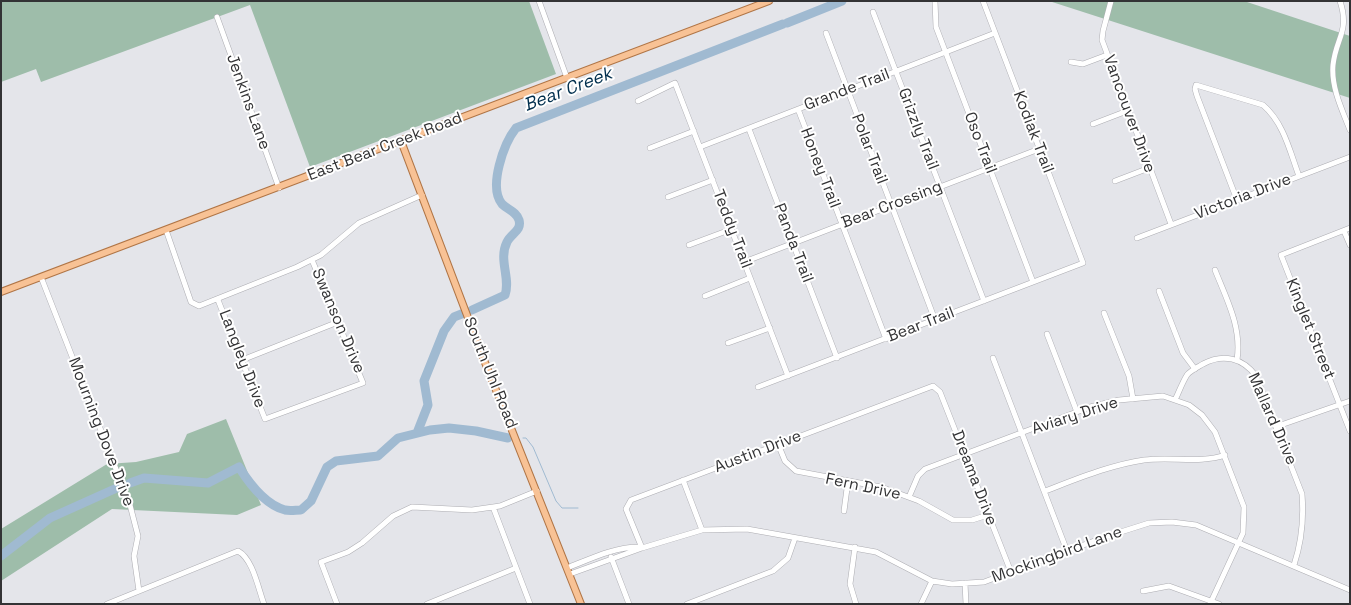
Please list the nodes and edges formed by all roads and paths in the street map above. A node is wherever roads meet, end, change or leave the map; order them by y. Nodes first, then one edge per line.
1 (539, 1) edge
2 (769, 1) edge
3 (935, 1) edge
4 (983, 1) edge
5 (1111, 1) edge
6 (1340, 1) edge
7 (873, 12) dead end
8 (217, 17) dead end
9 (1347, 30) edge
10 (826, 33) dead end
11 (995, 33) junction
12 (945, 52) junction
13 (1107, 55) junction
14 (1071, 62) dead end
15 (896, 71) junction
16 (567, 78) junction
17 (847, 90) junction
18 (638, 101) dead end
19 (798, 109) junction
20 (1127, 111) junction
21 (1093, 124) dead end
22 (749, 129) junction
23 (1350, 130) edge
24 (694, 131) junction
25 (401, 141) junction
26 (700, 147) junction
27 (650, 148) dead end
28 (1039, 149) junction
29 (1350, 157) edge
30 (989, 168) junction
31 (1149, 168) junction
32 (1299, 176) junction
33 (713, 180) junction
34 (1116, 181) dead end
35 (940, 187) junction
36 (279, 188) junction
37 (422, 195) junction
38 (668, 197) dead end
39 (1237, 200) junction
40 (891, 205) junction
41 (842, 224) junction
42 (1170, 224) junction
43 (732, 229) junction
44 (1347, 229) edge
45 (166, 230) junction
46 (1137, 238) dead end
47 (793, 243) junction
48 (689, 245) dead end
49 (1350, 245) edge
50 (312, 260) junction
51 (744, 262) junction
52 (1083, 263) joint
53 (1215, 270) dead end
54 (41, 277) junction
55 (750, 278) junction
56 (1033, 282) junction
57 (1160, 291) dead end
58 (1, 292) edge
59 (705, 296) dead end
60 (218, 300) junction
61 (984, 301) junction
62 (1104, 313) dead end
63 (935, 320) junction
64 (338, 322) junction
65 (770, 328) junction
66 (1047, 334) dead end
67 (886, 339) junction
68 (728, 343) dead end
69 (836, 358) junction
70 (993, 358) dead end
71 (242, 360) junction
72 (1237, 360) junction
73 (1195, 369) junction
74 (788, 376) junction
75 (933, 386) joint
76 (758, 387) dead end
77 (1133, 399) junction
78 (1174, 400) junction
79 (1350, 401) edge
80 (1340, 404) junction
81 (1077, 412) junction
82 (265, 419) joint
83 (1278, 426) junction
84 (1350, 431) edge
85 (1022, 433) junction
86 (778, 444) junction
87 (1225, 455) junction
88 (966, 456) junction
89 (683, 480) junction
90 (848, 481) junction
91 (537, 491) junction
92 (1044, 491) junction
93 (909, 497) junction
94 (493, 507) junction
95 (844, 511) dead end
96 (988, 515) junction
97 (702, 530) junction
98 (795, 538) junction
99 (1238, 541) junction
100 (855, 547) junction
101 (642, 548) junction
102 (1067, 550) junction
103 (610, 552) junction
104 (612, 558) junction
105 (1294, 565) junction
106 (516, 568) junction
107 (568, 571) junction
108 (1011, 572) junction
109 (932, 582) junction
110 (965, 584) junction
111 (1350, 590) edge
112 (139, 591) junction
113 (1142, 591) dead end
114 (1211, 602) edge
115 (107, 604) edge
116 (264, 604) edge
117 (337, 604) edge
118 (427, 604) edge
119 (530, 604) edge
120 (581, 604) edge
121 (630, 604) edge
122 (687, 604) edge
123 (856, 604) edge
124 (921, 604) edge
125 (966, 604) edge
126 (1219, 604) edge

1 - 16 street
2 - 16 main road, East Bear Creek Road
3 - 12 street, Oso Trail
4 - 11 street, Kodiak Trail
5 - 13 street, Vancouver Drive
6 - 9 street
7 - 15 street, Grizzly Trail
8 - 36 street, Jenkins Lane
9 - 23 street
10 - 17 street, Polar Trail
11 - 12 street, Grande Trail
11 - 28 street, Kodiak Trail
12 - 15 street, Grande Trail
12 - 30 street, Oso Trail
13 - 14 street
13 - 20 street, Vancouver Drive
15 - 17 street, Grande Trail
15 - 35 street, Grizzly Trail
16 - 25 main road, East Bear Creek Road
17 - 19 street, Grande Trail
17 - 40 street, Polar Trail
18 - 24 street, Teddy Trail
19 - 22 street, Grande Trail
19 - 41 street, Honey Trail
20 - 21 street
20 - 31 street, Vancouver Drive
22 - 26 street, Grande Trail
22 - 47 street, Panda Trail
24 - 26 street, Teddy Trail
24 - 27 street
25 - 36 main road, East Bear Creek Road
25 - 37 main road, South Uhl Road
26 - 33 street, Teddy Trail
28 - 30 street, Bear Crossing
28 - 52 street, Kodiak Trail
29 - 32 street, Victoria Drive
30 - 35 street, Bear Crossing
30 - 56 street, Oso Trail
31 - 34 street
31 - 42 street, Vancouver Drive
32 - 39 street, Victoria Drive
32 - 39 street
33 - 38 street
33 - 43 street, Teddy Trail
35 - 40 street, Bear Crossing
35 - 61 street, Grizzly Trail
36 - 45 main road, East Bear Creek Road
37 - 50 street
37 - 91 main road, South Uhl Road
39 - 42 street, Victoria Drive
40 - 41 street, Bear Crossing
40 - 63 street, Polar Trail
41 - 47 street, Bear Crossing
41 - 67 street, Honey Trail
42 - 46 street, Victoria Drive
43 - 48 street
43 - 51 street, Teddy Trail
44 - 49 street
44 - 80 street, Kinglet Street
45 - 54 main road, East Bear Creek Road
45 - 60 street
47 - 51 street, Bear Crossing
47 - 69 street, Panda Trail
50 - 60 street
50 - 64 street, Swanson Drive
51 - 55 street, Teddy Trail
52 - 56 street, Bear Trail
53 - 72 street
54 - 58 main road, East Bear Creek Road
54 - 112 street, Mourning Dove Drive
55 - 59 street
55 - 65 street, Teddy Trail
56 - 61 street, Bear Trail
57 - 73 street
60 - 71 street, Langley Drive
61 - 63 street, Bear Trail
62 - 77 street
63 - 67 street, Bear Trail
64 - 71 street
64 - 82 street, Swanson Drive
65 - 68 street
65 - 74 street, Teddy Trail
66 - 81 street
67 - 69 street, Bear Trail
69 - 74 street, Bear Trail
70 - 85 street
71 - 82 street, Langley Drive
72 - 73 street, Mallard Drive
72 - 83 street, Mallard Drive
73 - 78 street, Mallard Drive
74 - 76 street, Bear Trail
75 - 86 street, Austin Drive
75 - 88 street, Dreama Drive
77 - 78 street, Aviary Drive
77 - 81 street, Aviary Drive
78 - 87 street, Aviary Drive
79 - 80 street
80 - 83 street
80 - 84 street, Kinglet Street
81 - 85 street, Aviary Drive
83 - 105 street, Mallard Drive
85 - 88 street, Aviary Drive
85 - 92 street
86 - 89 street, Austin Drive
86 - 90 street, Fern Drive
87 - 92 street
87 - 99 street, Aviary Drive
88 - 93 street, Aviary Drive
88 - 96 street, Dreama Drive
89 - 97 street
89 - 101 street, Austin Drive
90 - 93 street, Fern Drive
90 - 95 street
91 - 94 street
91 - 107 main road, South Uhl Road
92 - 102 street
93 - 96 street, Fern Drive
94 - 106 street
94 - 117 street
96 - 108 street, Dreama Drive
97 - 98 street, Mockingbird Lane
97 - 101 street, Mockingbird Lane
98 - 100 street, Mockingbird Lane
98 - 122 street
99 - 102 street, Mockingbird Lane
99 - 105 street, Mockingbird Lane
99 - 114 street, Aviary Drive
100 - 109 street, Mockingbird Lane
100 - 123 street
101 - 103 street, Mockingbird Lane
101 - 104 street, Mockingbird Lane
102 - 108 street, Mockingbird Lane
103 - 104 street
103 - 107 street, Mockingbird Lane
104 - 107 street, Mockingbird Lane
104 - 121 street
105 - 111 street, Mockingbird Lane
106 - 118 street
106 - 119 street
107 - 120 main road, South Uhl Road
108 - 110 street, Mockingbird Lane
109 - 110 street, Mockingbird Lane
109 - 124 street
110 - 125 street
112 - 115 street
112 - 116 street
113 - 114 street
114 - 126 street

